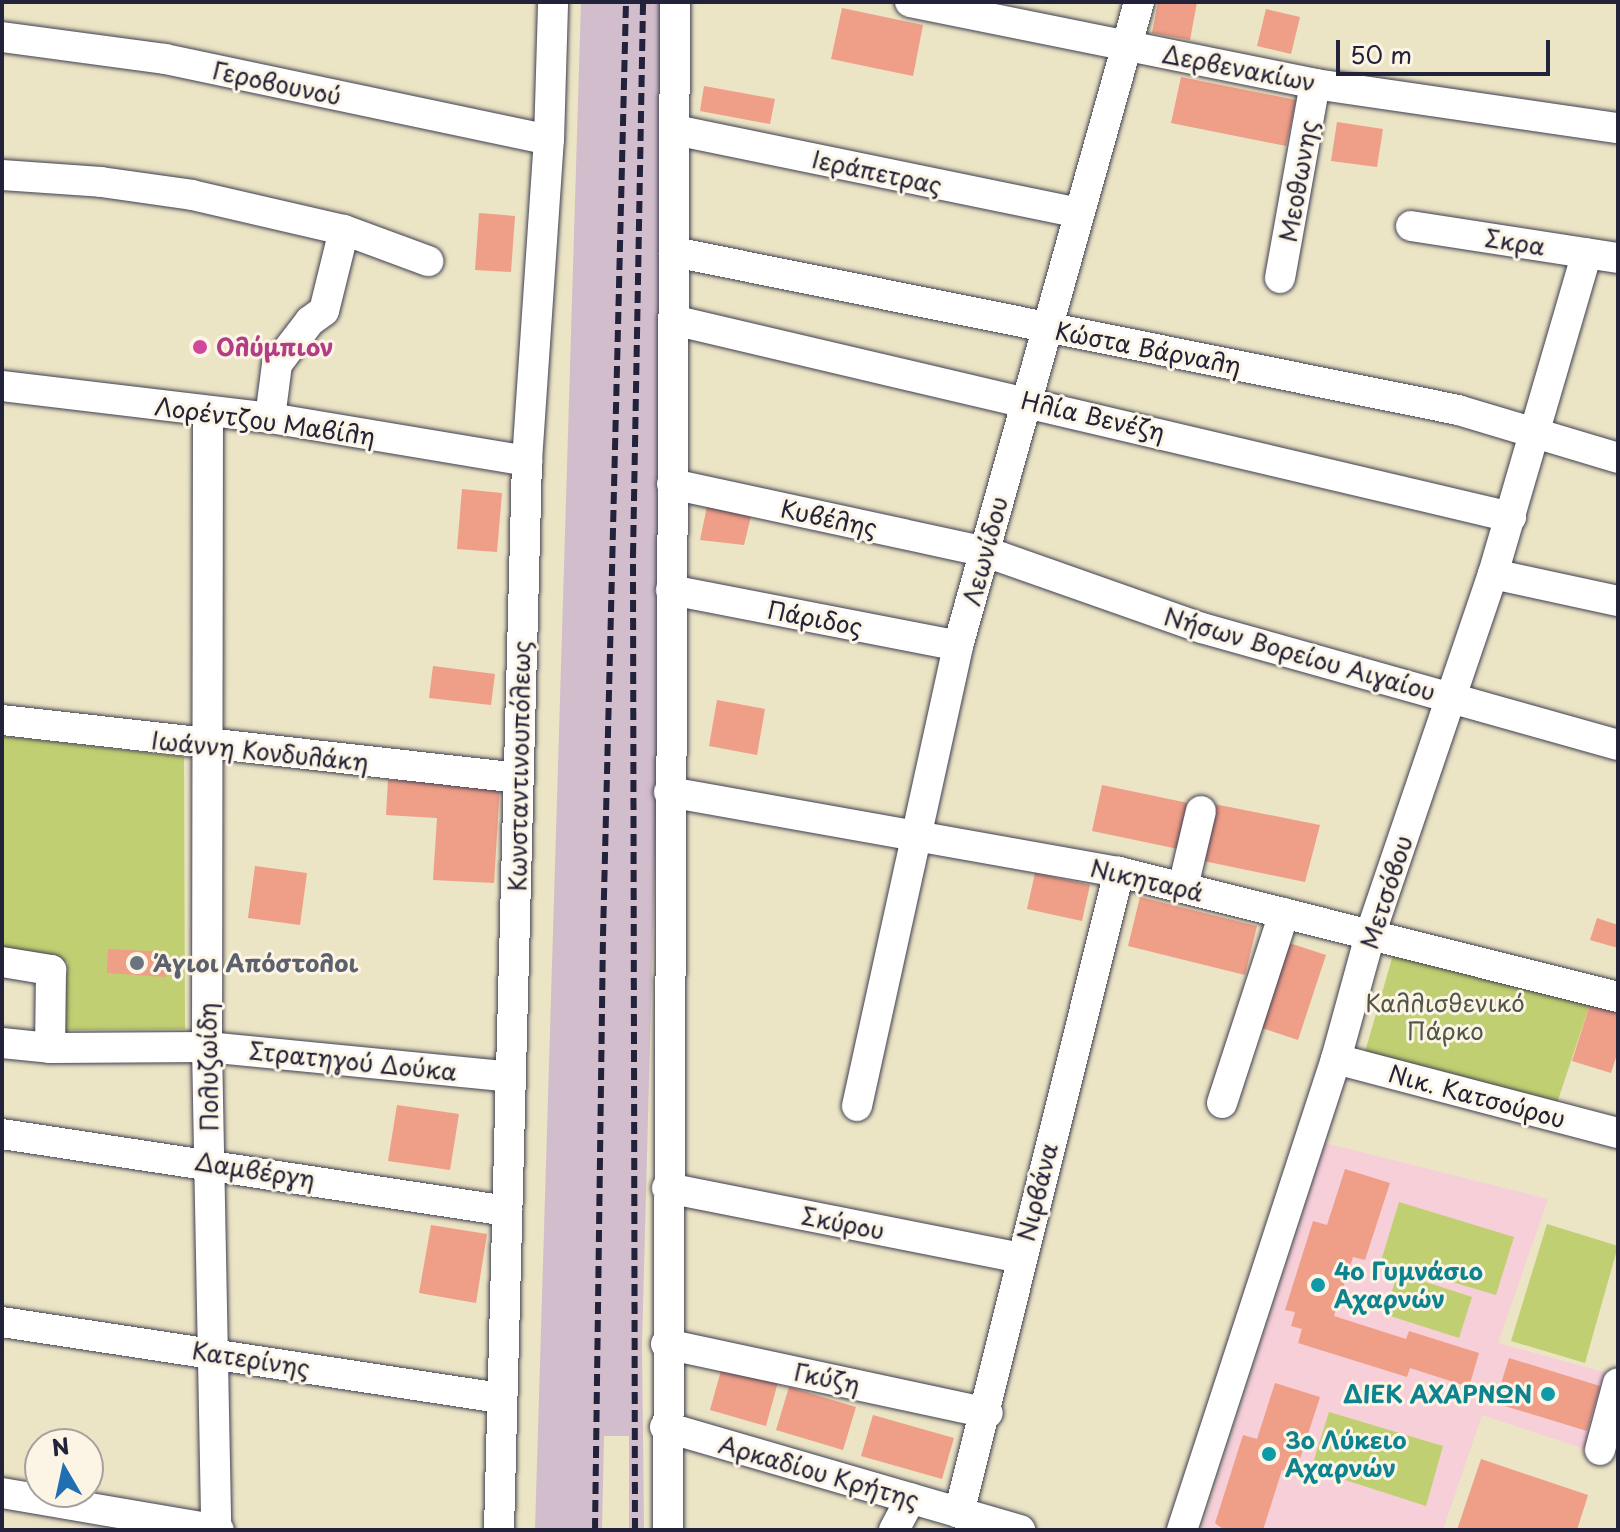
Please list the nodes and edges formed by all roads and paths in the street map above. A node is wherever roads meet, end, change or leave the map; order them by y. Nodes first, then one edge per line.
1 (553, 2) edge
2 (675, 2) edge
3 (910, 2) edge
4 (1139, 2) edge
5 (2, 37) edge
6 (1126, 45) junction
7 (1315, 84) junction
8 (1618, 128) edge
9 (675, 130) junction
10 (549, 140) junction
11 (2, 175) edge
12 (1079, 213) junction
13 (1411, 226) dead end
14 (344, 230) junction
15 (674, 252) junction
16 (1587, 253) junction
17 (1618, 258) edge
18 (428, 261) dead end
19 (1280, 278) dead end
20 (673, 320) junction
21 (1047, 328) junction
22 (2, 386) edge
23 (1025, 400) junction
24 (208, 413) junction
25 (270, 418) junction
26 (1535, 436) junction
27 (1618, 458) edge
28 (527, 461) junction
29 (672, 484) junction
30 (1511, 517) junction
31 (986, 552) junction
32 (1493, 574) junction
33 (671, 590) junction
34 (1618, 601) edge
35 (958, 646) junction
36 (1452, 699) junction
37 (2, 720) edge
38 (1618, 745) edge
39 (207, 747) junction
40 (519, 778) junction
41 (669, 792) junction
42 (1201, 811) dead end
43 (915, 834) junction
44 (1119, 872) junction
45 (1183, 887) junction
46 (1284, 913) junction
47 (1371, 932) junction
48 (2, 962) edge
49 (1618, 997) edge
50 (2, 1043) edge
51 (207, 1047) junction
52 (50, 1048) junction
53 (1336, 1059) junction
54 (511, 1077) junction
55 (1222, 1103) dead end
56 (857, 1106) dead end
57 (1618, 1133) edge
58 (2, 1134) edge
59 (210, 1163) junction
60 (667, 1188) junction
61 (507, 1211) junction
62 (1020, 1258) junction
63 (2, 1322) edge
64 (666, 1344) junction
65 (213, 1353) junction
66 (1618, 1383) edge
67 (500, 1398) junction
68 (988, 1413) junction
69 (665, 1427) junction
70 (1600, 1450) dead end
71 (2, 1493) edge
72 (911, 1498) junction
73 (959, 1513) junction
74 (217, 1530) edge
75 (499, 1530) edge
76 (668, 1530) edge
77 (894, 1530) edge
78 (1020, 1530) edge
79 (1182, 1530) edge

1 - 10 street, Κωνσταντινουπόλεως
2 - 9 street
3 - 6 street, Δερβενακίων
4 - 6 street, Λεωνίδου
5 - 10 street, Γεροβουνού
6 - 7 street, Δερβενακίων
6 - 12 street, Λεωνίδου
7 - 8 street, Δερβενακίων
7 - 19 street, Μεοθωνης
9 - 12 street, Ιεράπετρας
9 - 15 street
10 - 28 street, Κωνσταντινουπόλεως
11 - 14 street
12 - 21 street, Λεωνίδου
13 - 16 street, Σκρα
14 - 18 street
14 - 25 street
15 - 20 street
15 - 21 street, Κώστα Βάρναλη
16 - 17 street, Σκρα
16 - 26 street, Μετσόβου
20 - 23 street, Ηλία Βενέζη
20 - 29 street
21 - 23 street, Λεωνίδου
21 - 26 street, Κώστα Βάρναλη
22 - 24 street, Λορέντζου Μαβίλη
23 - 30 street, Ηλία Βενέζη
23 - 31 street, Λεωνίδου
24 - 25 street, Λορέντζου Μαβίλη
24 - 39 street, Πολυζωίδη
25 - 28 street, Λορέντζου Μαβίλη
26 - 27 street, Κώστα Βάρναλη
26 - 30 street, Μετσόβου
28 - 40 street, Κωνσταντινουπόλεως
29 - 31 street, Κυβέλης
29 - 33 street
30 - 32 street, Μετσόβου
31 - 35 street, Λεωνίδου
31 - 36 street, Νήσων Βορείου Αιγαίου
32 - 34 street
32 - 36 street, Μετσόβου
33 - 35 street, Πάριδος
33 - 41 street
35 - 43 street, Λεωνίδου
36 - 38 street, Νήσων Βορείου Αιγαίου
36 - 47 street, Μετσόβου
37 - 39 street, Ιωάννη Κονδυλάκη
39 - 40 street, Ιωάννη Κονδυλάκη
39 - 51 street, Πολυζωίδη
40 - 54 street, Κωνσταντινουπόλεως
41 - 43 street, Νικηταρά
41 - 60 street
42 - 45 street
43 - 44 street, Νικηταρά
43 - 56 street, Λεωνίδου
44 - 45 street, Νικηταρά
44 - 62 street, Νιρβάνα
45 - 46 street, Νικηταρά
46 - 47 street, Νικηταρά
46 - 55 street
47 - 49 street, Νικηταρά
47 - 53 street, Μετσόβου
48 - 52 street
50 - 52 street, Στρατηγού Δούκα
51 - 52 street, Στρατηγού Δούκα
51 - 54 street, Στρατηγού Δούκα
51 - 59 street, Πολυζωίδη
53 - 57 street, Νικ. Κατσούρου
53 - 79 street, Μετσόβου
54 - 61 street, Κωνσταντινουπόλεως
58 - 59 street, Δαμβέργη
59 - 61 street, Δαμβέργη
59 - 65 street, Πολυζωίδη
60 - 62 street, Σκύρου
60 - 64 street
61 - 67 street, Κωνσταντινουπόλεως
62 - 68 street, Νιρβάνα
63 - 65 street, Κατερίνης
64 - 68 street, Γκύζη
64 - 69 street
65 - 67 street, Κατερίνης
65 - 74 street, Πολυζωίδη
66 - 70 street
67 - 75 street, Κωνσταντινουπόλεως
68 - 73 street, Νιρβάνα
69 - 72 street, Αρκαδίου Κρήτης
69 - 76 street
71 - 74 street
72 - 73 street, Αρκαδίου Κρήτης
72 - 77 street
73 - 78 street, Αρκαδίου Κρήτης

